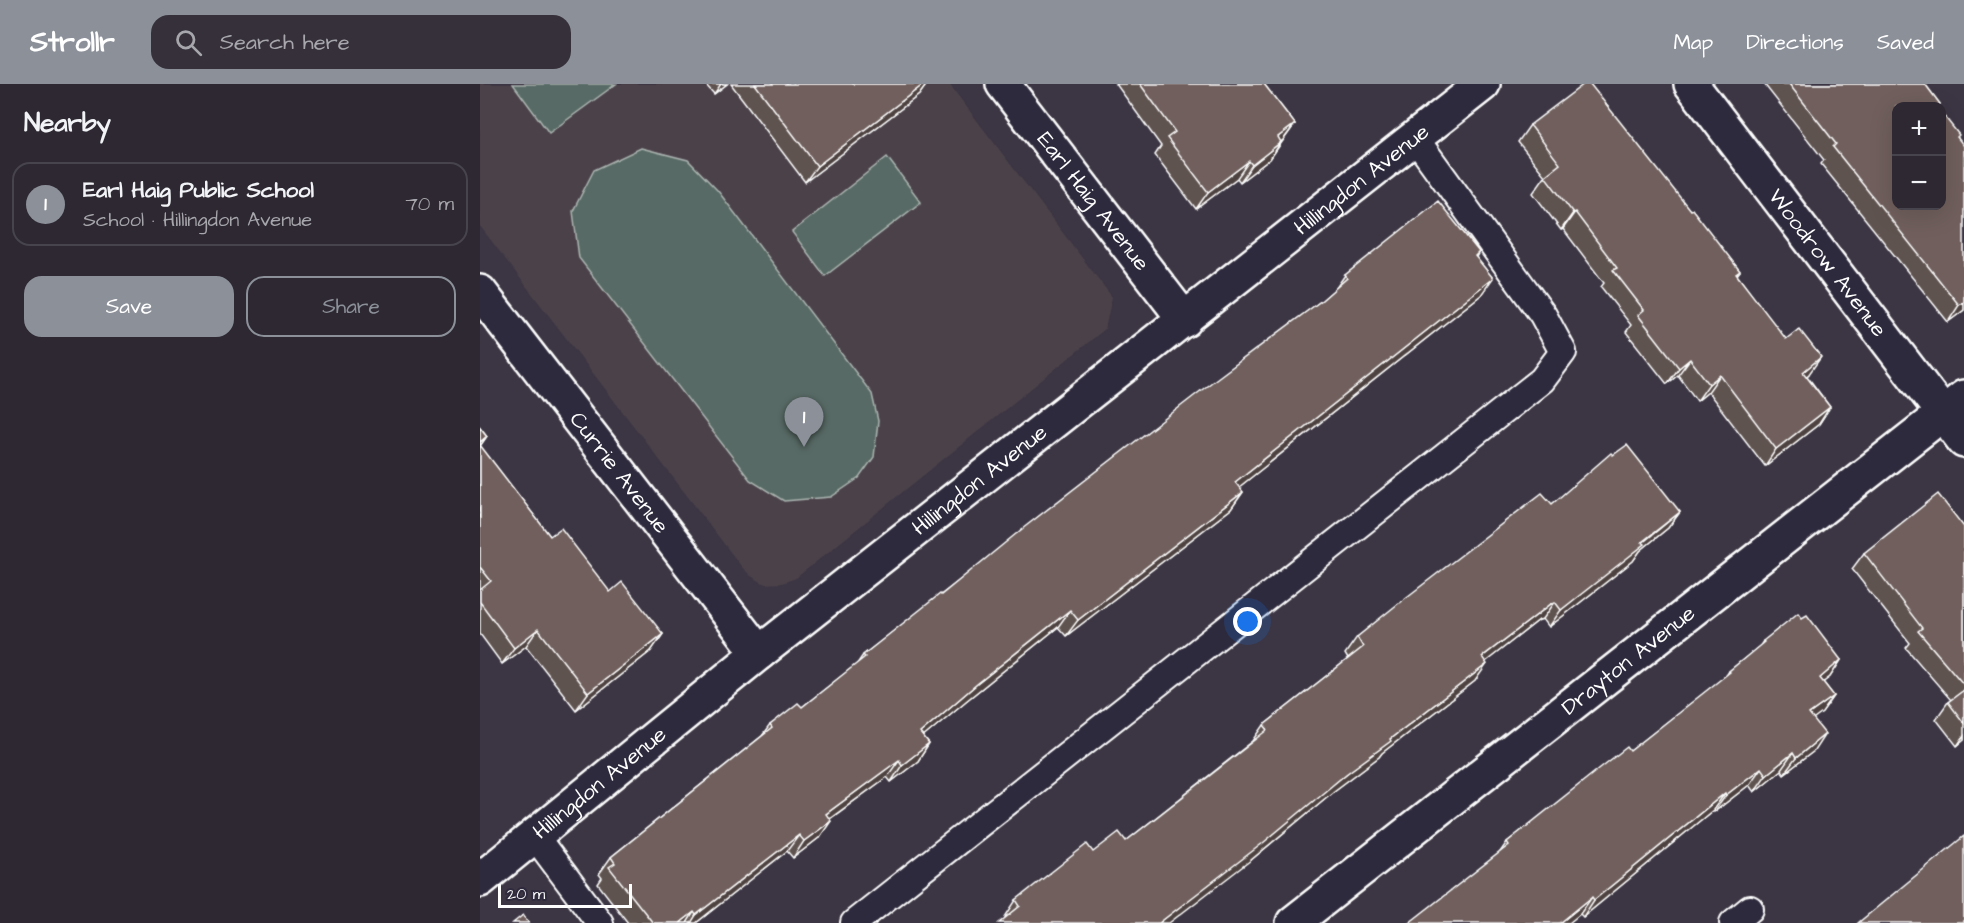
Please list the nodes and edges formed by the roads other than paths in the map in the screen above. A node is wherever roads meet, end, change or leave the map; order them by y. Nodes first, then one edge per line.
1 (1003, 84) edge
2 (1483, 84) edge
3 (1690, 84) edge
4 (1415, 138) junction
5 (480, 292) edge
6 (1185, 320) junction
7 (1953, 405) edge
8 (1964, 441) edge
9 (759, 653) junction
10 (534, 835) junction
11 (480, 880) edge
12 (600, 923) edge
13 (854, 923) edge
14 (1293, 923) edge

1 - 6 street, Earl Haig Avenue
2 - 4 street, Hillingdon Avenue
3 - 7 street, Woodrow Avenue
4 - 6 street, Hillingdon Avenue
4 - 13 lane
5 - 9 street, Currie Avenue
6 - 9 street, Hillingdon Avenue
7 - 8 street, Woodrow Avenue
7 - 14 street, Drayton Avenue
9 - 10 street, Hillingdon Avenue
10 - 11 street, Hillingdon Avenue
10 - 12 lane

